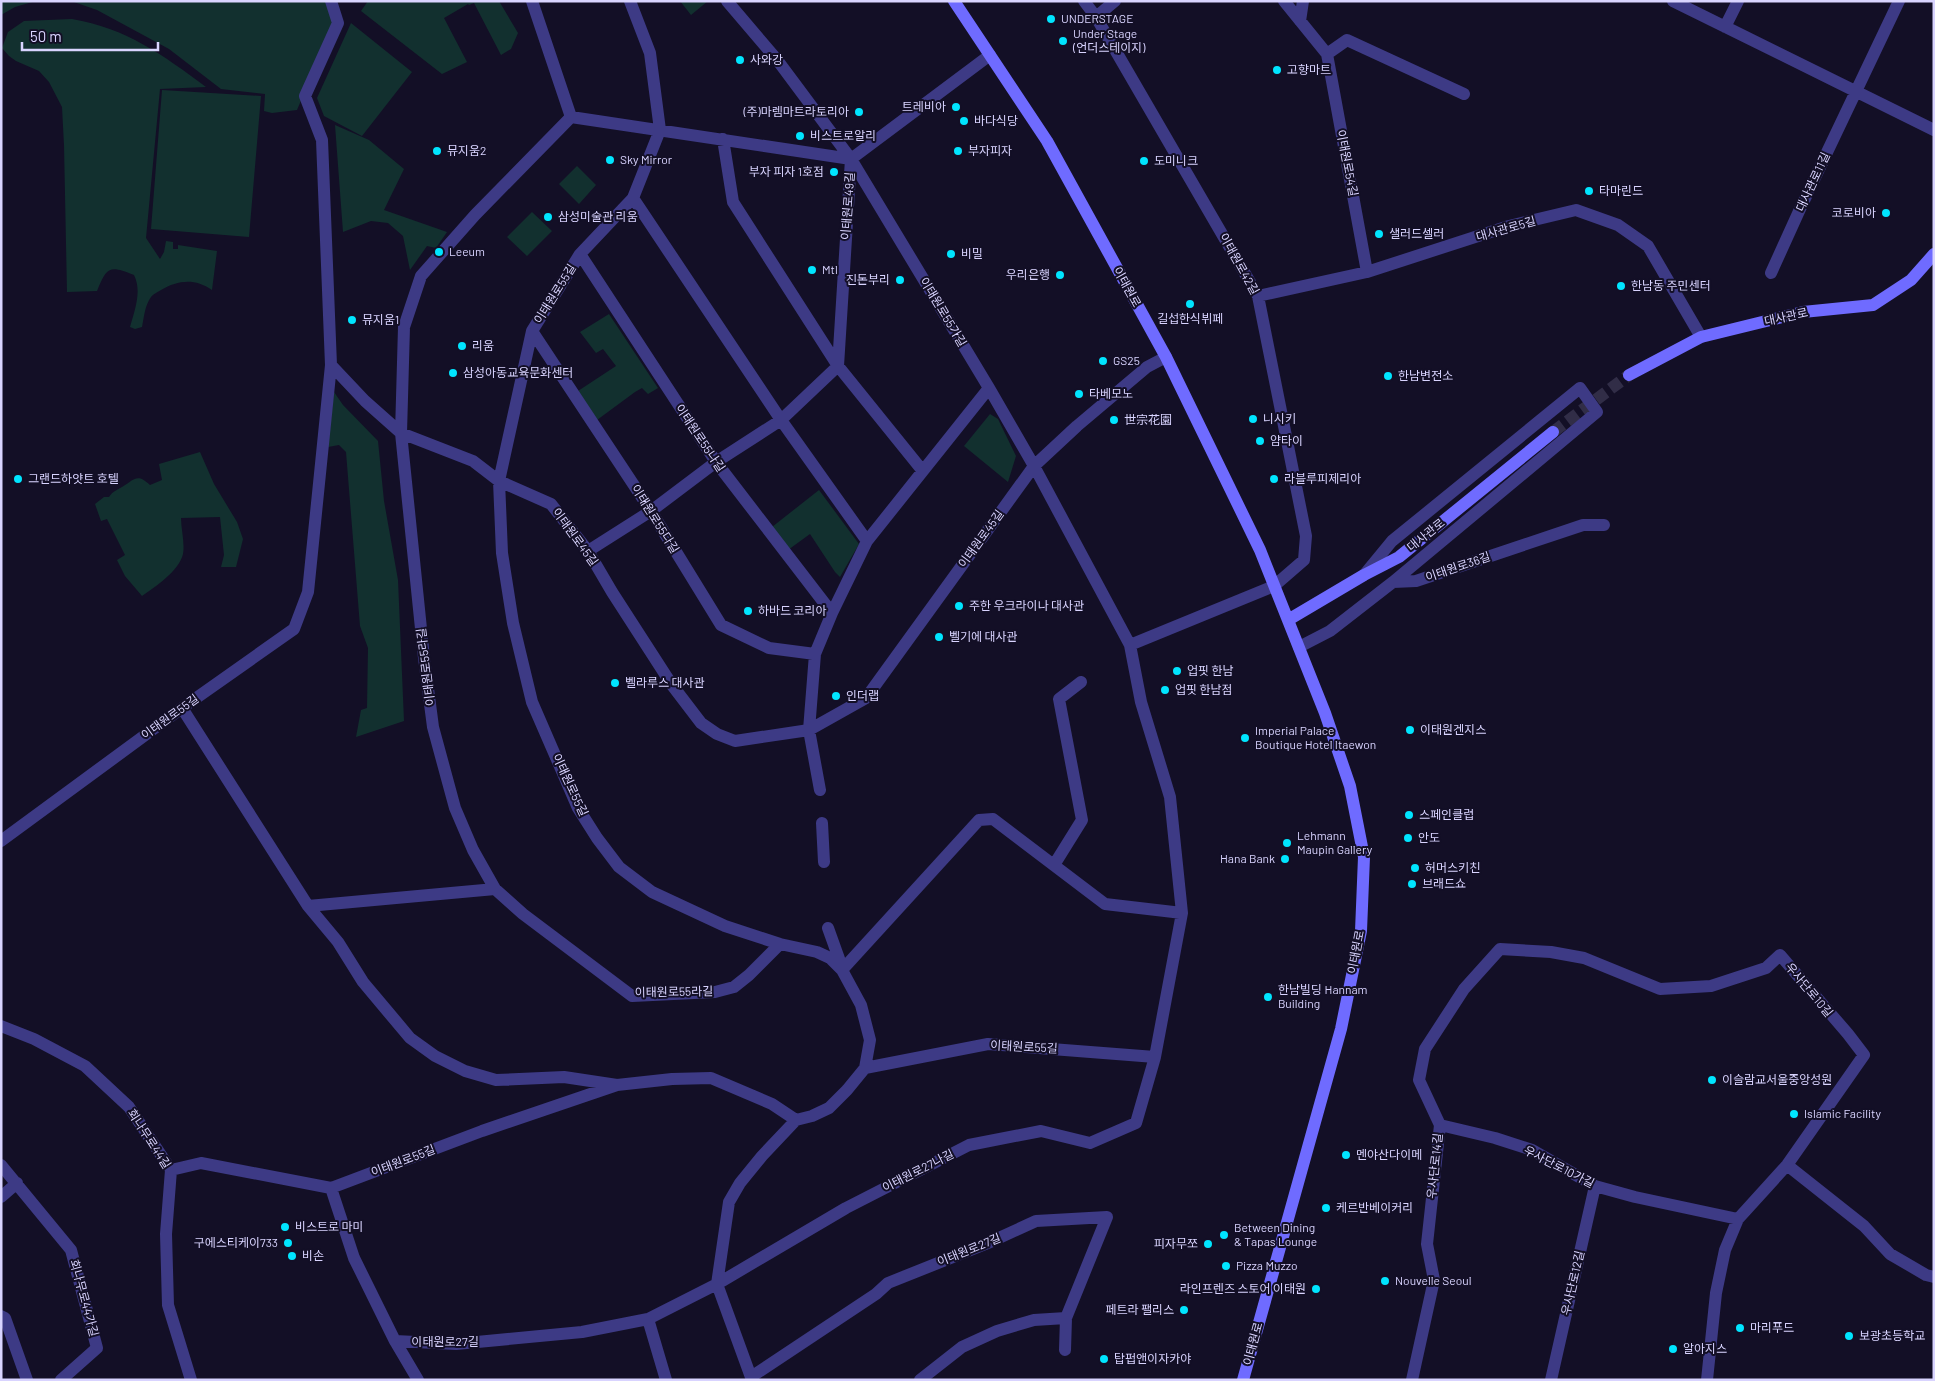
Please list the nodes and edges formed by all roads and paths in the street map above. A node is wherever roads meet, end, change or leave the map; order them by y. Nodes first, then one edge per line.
1 (331, 1) edge
2 (532, 1) edge
3 (630, 1) edge
4 (727, 1) edge
5 (954, 1) edge
6 (1084, 1) edge
7 (1115, 1) edge
8 (1284, 1) edge
9 (1303, 1) edge
10 (1673, 1) edge
11 (1738, 1) edge
12 (1899, 1) edge
13 (1096, 17) junction
14 (1300, 21) junction
15 (1725, 27) junction
16 (1327, 54) junction
17 (990, 55) junction
18 (1855, 92) junction
19 (1464, 94) dead end
20 (571, 117) junction
21 (660, 130) junction
22 (1934, 130) edge
23 (722, 139) junction
24 (851, 159) junction
25 (633, 198) junction
26 (580, 254) junction
27 (1934, 254) edge
28 (1367, 272) junction
29 (1771, 273) dead end
30 (1258, 296) junction
31 (532, 330) junction
32 (1700, 337) junction
33 (1166, 357) junction
34 (331, 365) junction
35 (838, 366) junction
36 (1629, 374) tunnel mouth
37 (989, 388) junction
38 (781, 420) junction
39 (1553, 432) tunnel mouth
40 (401, 434) junction
41 (716, 462) junction
42 (1034, 466) junction
43 (922, 470) junction
44 (499, 480) junction
45 (651, 511) junction
46 (1604, 525) dead end
47 (867, 541) junction
48 (588, 551) junction
49 (1364, 574) junction
50 (1393, 582) junction
51 (1274, 586) junction
52 (832, 613) junction
53 (1288, 620) junction
54 (1130, 645) junction
55 (1298, 647) junction
56 (815, 654) junction
57 (1081, 682) dead end
58 (182, 708) junction
59 (809, 730) junction
60 (820, 790) dead end
61 (822, 823) dead end
62 (1, 841) edge
63 (824, 862) dead end
64 (1054, 865) junction
65 (496, 889) junction
66 (308, 906) junction
67 (1182, 913) junction
68 (828, 928) dead end
69 (780, 944) junction
70 (1500, 949) joint
71 (842, 970) junction
72 (1, 1026) edge
73 (1156, 1057) junction
74 (864, 1068) junction
75 (617, 1085) junction
76 (796, 1120) junction
77 (1440, 1125) junction
78 (1, 1165) edge
79 (1787, 1165) junction
80 (171, 1170) junction
81 (17, 1183) junction
82 (1595, 1186) junction
83 (331, 1188) junction
84 (1, 1198) edge
85 (1738, 1218) junction
86 (1934, 1277) edge
87 (717, 1284) junction
88 (1, 1316) edge
89 (1066, 1318) junction
90 (648, 1319) junction
91 (395, 1342) junction
92 (1065, 1350) dead end
93 (751, 1378) edge
94 (27, 1380) edge
95 (61, 1380) edge
96 (191, 1380) edge
97 (418, 1380) edge
98 (666, 1380) edge
99 (920, 1380) edge
100 (1243, 1380) edge
101 (1412, 1380) edge
102 (1551, 1380) edge
103 (1707, 1380) edge

1 - 34 street, 이태원로55길
2 - 20 street
3 - 21 street, 이태원로55길
4 - 24 street, 이태원로55가길
5 - 17 main road, 이태원로
6 - 13 street, 이태원로42길
7 - 13 street
8 - 14 street, 이태원로54길
9 - 14 street
10 - 15 street
11 - 15 street
12 - 18 street, 대사관로11길
13 - 30 street, 이태원로42길
14 - 16 street, 이태원로54길
15 - 18 street
16 - 19 street
16 - 28 street, 이태원로54길
17 - 24 street, 이태원로49길
17 - 33 main road, 이태원로
18 - 22 street
18 - 29 street, 대사관로11길
20 - 21 street
20 - 40 street
21 - 23 street
21 - 25 street, 이태원로55길
23 - 24 street
23 - 35 street
24 - 35 street, 이태원로49길
24 - 37 street, 이태원로55가길
25 - 26 street, 이태원로55길
25 - 38 street
26 - 31 street, 이태원로55길
26 - 41 street, 이태원로55나길
27 - 32 main road, 대사관로
28 - 30 street, 대사관로5길
28 - 32 street, 대사관로5길
30 - 51 street, 이태원로42길
31 - 44 street, 이태원로55길
31 - 45 street, 이태원로55다길
32 - 36 main road, 대사관로
33 - 42 street, 이태원로45길
33 - 51 main road, 이태원로
34 - 40 street
34 - 58 street, 이태원로55길
35 - 38 street
35 - 43 street
37 - 42 street, 이태원로55가길
37 - 43 street
38 - 41 street
38 - 47 street
39 - 49 main road, 대사관로
40 - 44 street
40 - 65 street, 이태원로55라길
41 - 45 street
41 - 52 street, 이태원로55나길
42 - 54 street
42 - 59 street, 이태원로45길
43 - 47 street
44 - 48 street, 이태원로45길
44 - 69 street, 이태원로55길
45 - 48 street
45 - 56 street, 이태원로55다길
46 - 50 street, 이태원로36길
47 - 52 street
48 - 59 street, 이태원로45길
49 - 50 street
49 - 53 main road, 대사관로
50 - 55 street
51 - 53 main road, 이태원로
51 - 54 street
52 - 56 street
53 - 55 main road, 이태원로
54 - 67 street
55 - 100 main road, 이태원로
56 - 59 street
57 - 64 street
58 - 62 street, 이태원로55길
58 - 66 street
59 - 60 street
61 - 63 street
64 - 67 street
64 - 71 street
65 - 66 street
65 - 69 street, 이태원로55라길
66 - 75 street, 이태원로55길
67 - 73 street
68 - 71 street
69 - 71 street, 이태원로55길
70 - 77 street, 우사단로14길
70 - 79 street, 우사단로10길
71 - 74 street, 이태원로55길
72 - 80 street, 회나무로44길
73 - 74 street, 이태원로55길
73 - 87 street, 이태원로27나길
74 - 76 street, 이태원로55길
75 - 76 street, 이태원로55길
75 - 83 street, 이태원로55길
76 - 87 street, 이태원로55길
77 - 82 street, 우사단로10가길
77 - 101 street, 우사단로14길
78 - 81 street, 회나무로44가길
79 - 85 street, 우사단로10길
79 - 86 street
80 - 83 street
80 - 96 street, 회나무로44길
81 - 84 street
81 - 95 street, 회나무로44가길
82 - 85 street, 우사단로10가길
82 - 102 street, 우사단로12길
83 - 91 street, 이태원로27길
85 - 103 street, 우사단로10길
87 - 90 street, 이태원로27길
87 - 93 street, 이태원로27길
88 - 94 street
89 - 92 street, 이태원로27길
89 - 93 street, 이태원로27길
89 - 99 street
90 - 91 street, 이태원로27길
90 - 98 street
91 - 97 street

